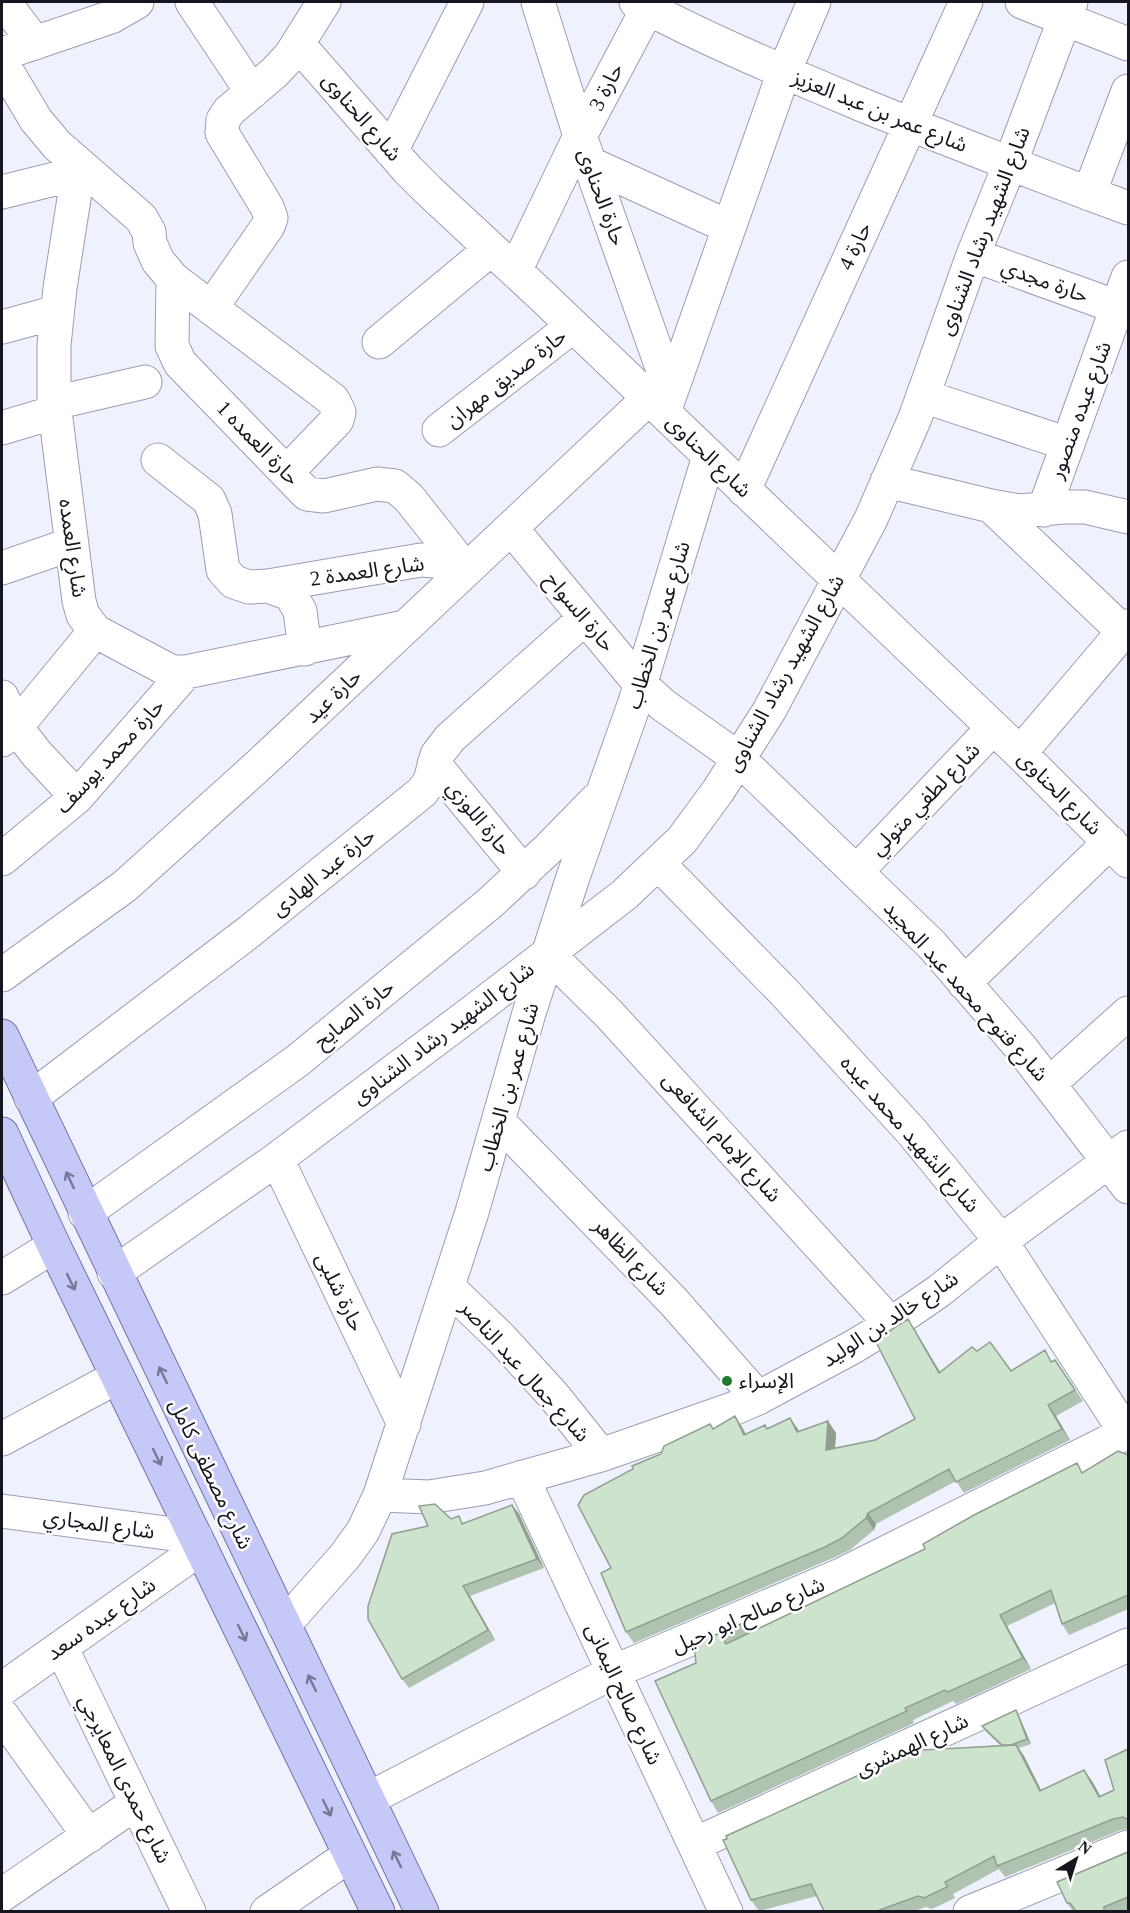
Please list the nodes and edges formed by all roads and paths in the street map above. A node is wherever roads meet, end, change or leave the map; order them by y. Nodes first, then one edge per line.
1 (4, 2) edge
2 (192, 2) edge
3 (324, 2) edge
4 (467, 2) edge
5 (538, 2) edge
6 (814, 2) edge
7 (966, 2) edge
8 (1022, 2) edge
9 (645, 3) edge
10 (129, 4) edge
11 (1067, 10) edge
12 (35, 43) junction
13 (298, 44) junction
14 (1128, 44) edge
15 (2, 54) edge
16 (2, 63) edge
17 (784, 72) junction
18 (1128, 91) edge
19 (252, 92) junction
20 (911, 125) junction
21 (586, 150) junction
22 (391, 151) junction
23 (1010, 164) junction
24 (82, 172) junction
25 (2, 192) edge
26 (1089, 194) junction
27 (1128, 208) edge
28 (729, 226) junction
29 (491, 249) junction
30 (973, 255) junction
31 (515, 271) junction
32 (1128, 277) edge
33 (173, 279) junction
34 (1118, 307) junction
35 (211, 308) junction
36 (57, 312) junction
37 (573, 326) junction
38 (2, 327) edge
39 (379, 342) dead end
40 (145, 382) dead end
41 (923, 396) junction
42 (661, 400) junction
43 (54, 408) junction
44 (2, 428) edge
45 (439, 430) dead end
46 (1068, 444) junction
47 (709, 456) junction
48 (158, 460) dead end
49 (287, 472) junction
50 (887, 481) junction
51 (744, 490) junction
52 (991, 506) junction
53 (1044, 510) junction
54 (1128, 517) edge
55 (511, 528) junction
56 (72, 544) junction
57 (2, 568) edge
58 (466, 570) junction
59 (838, 580) junction
60 (268, 586) junction
61 (585, 618) junction
62 (406, 627) junction
63 (95, 631) junction
64 (1127, 631) edge
65 (305, 649) junction
66 (186, 672) junction
67 (641, 685) junction
68 (2, 697) edge
69 (993, 728) junction
70 (9, 734) edge
71 (1020, 753) junction
72 (738, 758) junction
73 (434, 764) junction
74 (603, 792) junction
75 (77, 797) junction
76 (1119, 851) edge
77 (2, 859) edge
78 (658, 862) junction
79 (857, 870) junction
80 (524, 873) junction
81 (548, 954) junction
82 (2, 975) edge
83 (964, 983) junction
84 (1128, 1013) edge
85 (2, 1035) edge
86 (1049, 1084) junction
87 (31, 1098) junction
88 (498, 1121) junction
89 (2, 1134) edge
90 (277, 1159) junction
91 (1122, 1165) edge
92 (85, 1213) junction
93 (1001, 1242) junction
94 (54, 1246) junction
95 (114, 1273) junction
96 (2, 1278) edge
97 (448, 1287) junction
98 (891, 1323) junction
99 (117, 1377) junction
100 (758, 1398) junction
101 (404, 1424) junction
102 (1127, 1432) edge
103 (2, 1439) edge
104 (601, 1455) junction
105 (522, 1477) junction
106 (380, 1495) junction
107 (2, 1511) edge
108 (199, 1543) junction
109 (284, 1625) junction
110 (1128, 1645) edge
111 (61, 1647) junction
112 (613, 1672) junction
113 (2, 1689) edge
114 (2, 1715) edge
115 (368, 1799) junction
116 (136, 1803) junction
117 (89, 1836) junction
118 (695, 1844) junction
119 (1128, 1847) edge
120 (350, 1855) junction
121 (314, 1878) junction
122 (2, 1895) edge
123 (409, 1906) edge
124 (189, 1911) edge
125 (267, 1911) edge
126 (309, 1911) edge
127 (378, 1911) edge
128 (726, 1911) edge
129 (970, 1911) edge

1 - 12 street
2 - 19 street
3 - 13 street
4 - 22 street
5 - 21 street, حارة الحناوى
6 - 17 street
7 - 20 street, حارة 4
8 - 11 street
9 - 17 street, شارع عمر بن عبد العزيز
9 - 21 street, حارة 3
10 - 12 street
11 - 14 street
11 - 23 street, شارع الشهيد رشاد الشناوى
12 - 15 street
13 - 19 street
13 - 22 street, شارع الحناوى
16 - 24 street
17 - 20 street, شارع عمر بن عبد العزيز
17 - 28 street
18 - 26 street
19 - 35 street
20 - 23 street, شارع عمر بن عبد العزيز
20 - 51 street, حارة 4
21 - 28 street
21 - 31 street, حارة 3
21 - 42 street, حارة الحناوى
22 - 29 street, شارع الحناوى
23 - 26 street, شارع عمر بن عبد العزيز
23 - 30 street, شارع الشهيد رشاد الشناوى
24 - 25 street
24 - 33 street
24 - 36 street, شارع العمده
26 - 27 street, شارع عمر بن عبد العزيز
28 - 42 street
29 - 31 street, شارع الحناوى
29 - 39 street
30 - 34 street, حارة مجدي
30 - 41 street, شارع الشهيد رشاد الشناوى
31 - 37 street, شارع الحناوى
32 - 34 street, شارع عبده منصور
33 - 35 street
33 - 49 street, حارة العمده 1
34 - 46 street, شارع عبده منصور
35 - 49 street
36 - 38 street
36 - 43 street, شارع العمده
37 - 42 street, شارع الحناوى
37 - 45 street, حارة صديق مهران
40 - 43 street
41 - 46 street
41 - 50 street, شارع الشهيد رشاد الشناوى
42 - 47 street, شارع الحناوى
42 - 55 street, حارة عيد
43 - 44 street
43 - 56 street, شارع العمده
46 - 53 street, شارع عبده منصور
47 - 51 street, شارع الحناوى
47 - 67 street, شارع عمر بن الخطاب
48 - 60 street
49 - 58 street, حارة العمده 1
50 - 52 street
50 - 59 street, شارع الشهيد رشاد الشناوى
51 - 59 street, شارع الحناوى
52 - 53 street
52 - 64 street
53 - 54 street
55 - 58 street, حارة عيد
55 - 61 street, حارة السواح
56 - 57 street
56 - 63 street, شارع العمده
58 - 60 street, شارع العمدة 2
58 - 62 street, حارة عيد
59 - 69 street, شارع الحناوى
59 - 72 street, شارع الشهيد رشاد الشناوى
60 - 65 street
61 - 67 street, حارة السواح
61 - 73 street, حارة عبد الهادى
62 - 65 street
62 - 82 street, حارة عيد
63 - 66 street
63 - 70 street
64 - 71 street
65 - 66 street
66 - 75 street, حارة محمد يوسف
67 - 72 street, حارة السواح
67 - 74 street, شارع عمر بن الخطاب
68 - 70 street
69 - 71 street, شارع الحناوى
69 - 79 street, شارع لطفي متولي
70 - 75 street
71 - 76 street, شارع الحناوى
72 - 78 street, شارع الشهيد رشاد الشناوى
72 - 79 street, شارع فتوح محمد عبد المجيد
73 - 80 street, حارة اللوزي
73 - 87 street, حارة عبد الهادى
74 - 80 street, حارة الصايح
74 - 81 street, شارع عمر بن الخطاب
75 - 77 street, حارة محمد يوسف
76 - 83 street
78 - 81 street, شارع الشهيد رشاد الشناوى
78 - 93 street, شارع الشهيد محمد عبده
79 - 83 street, شارع فتوح محمد عبد المجيد
80 - 92 street, حارة الصايح
81 - 88 street, شارع عمر بن الخطاب
81 - 90 street, شارع الشهيد رشاد الشناوى
81 - 98 street, شارع الإمام الشافعى
83 - 86 street, شارع فتوح محمد عبد المجيد
84 - 86 street
85 - 87 main road, شارع مصطفى كامل
86 - 91 street, شارع فتوح محمد عبد المجيد
92 -> 87 main road, شارع مصطفى كامل
88 - 97 street, شارع عمر بن الخطاب
88 - 100 street, شارع الظاهر
89 - 94 main road, شارع مصطفى كامل
90 - 95 street, شارع الشهيد رشاد الشناوى
90 - 101 street, حارة شلبى
91 - 93 street, شارع خالد بن الوليد
92 - 95 main road, شارع مصطفى كامل
93 - 98 street, شارع خالد بن الوليد
93 - 102 street, شارع الشهيد محمد عبده
94 - 96 street
94 -> 99 main road, شارع مصطفى كامل
109 -> 95 main road, شارع مصطفى كامل
97 - 101 street, شارع عمر بن الخطاب
97 - 104 street, شارع جمال عبد الناصر
98 - 100 street, شارع خالد بن الوليد
99 - 103 street
99 -> 108 main road, شارع مصطفى كامل
100 - 104 street, شارع خالد بن الوليد
101 - 106 street, شارع عمر بن الخطاب
102 - 112 street, شارع صالح ابو رحيل
104 - 105 street, شارع خالد بن الوليد
105 - 106 street, شارع خالد بن الوليد
105 - 112 street, شارع صالح اليمانى
106 - 109 street, شارع عمر بن الخطاب
107 - 108 street, شارع المجاري
108 - 111 street, شارع عبده سعد
108 -> 120 main road, شارع مصطفى كامل
115 -> 109 main road, شارع مصطفى كامل
110 - 118 street, شارع الهمشرى
111 - 113 street, شارع عبده سعد
111 - 116 street, شارع حمدى المعايرجي
112 - 115 street, شارع صالح ابو رحيل
112 - 118 street, شارع صالح اليمانى
114 - 117 street
123 -> 115 main road, شارع مصطفى كامل
116 - 117 street
116 - 124 street, شارع حمدى المعايرجي
117 - 122 street
118 - 128 street, شارع صالح اليمانى
119 - 129 street
120 - 121 street
120 - 127 main road, شارع مصطفى كامل
121 - 125 street
121 - 126 street

